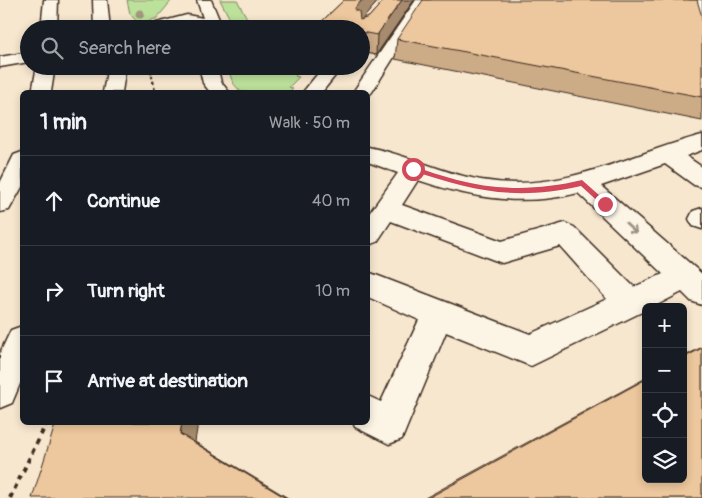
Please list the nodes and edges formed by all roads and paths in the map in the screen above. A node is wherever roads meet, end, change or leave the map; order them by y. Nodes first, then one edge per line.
1 (100, 0) edge
2 (204, 0) edge
3 (423, 0) edge
4 (185, 3) dead end
5 (50, 6) edge
6 (54, 20) edge
7 (101, 20) edge
8 (167, 20) edge
9 (212, 20) edge
10 (20, 59) edge
11 (0, 62) edge
12 (45, 75) edge
13 (106, 75) edge
14 (116, 75) edge
15 (152, 75) edge
16 (210, 75) edge
17 (326, 75) edge
18 (42, 90) edge
19 (107, 90) edge
20 (113, 90) edge
21 (155, 90) edge
22 (218, 90) edge
23 (314, 90) edge
24 (363, 90) edge
25 (702, 142) edge
26 (668, 154) junction
27 (370, 155) edge
28 (413, 169) junction
29 (15, 174) edge
30 (702, 179) edge
31 (582, 183) junction
32 (0, 203) edge
33 (386, 209) junction
34 (370, 232) edge
35 (693, 284) edge
36 (370, 285) edge
37 (630, 303) junction
38 (438, 314) junction
39 (20, 346) edge
40 (0, 391) edge
41 (370, 415) edge
42 (46, 425) edge
43 (10, 498) edge

1 - 7 street
2 - 9 street
3 - 24 street
4 - 8 street
5 - 6 street
10 - 11 street
12 - 18 street
13 - 19 street
14 - 20 street
15 - 21 path
16 - 22 street
17 - 23 street
25 - 26 street
26 - 30 street
26 - 31 street
27 - 28 street
28 - 31 street
28 - 33 street
29 - 32 street
31 -> 35 street
33 - 34 street
33 - 37 street
35 - 37 street
36 - 38 street
37 - 38 street
38 - 41 street
39 - 40 street
42 - 43 path

